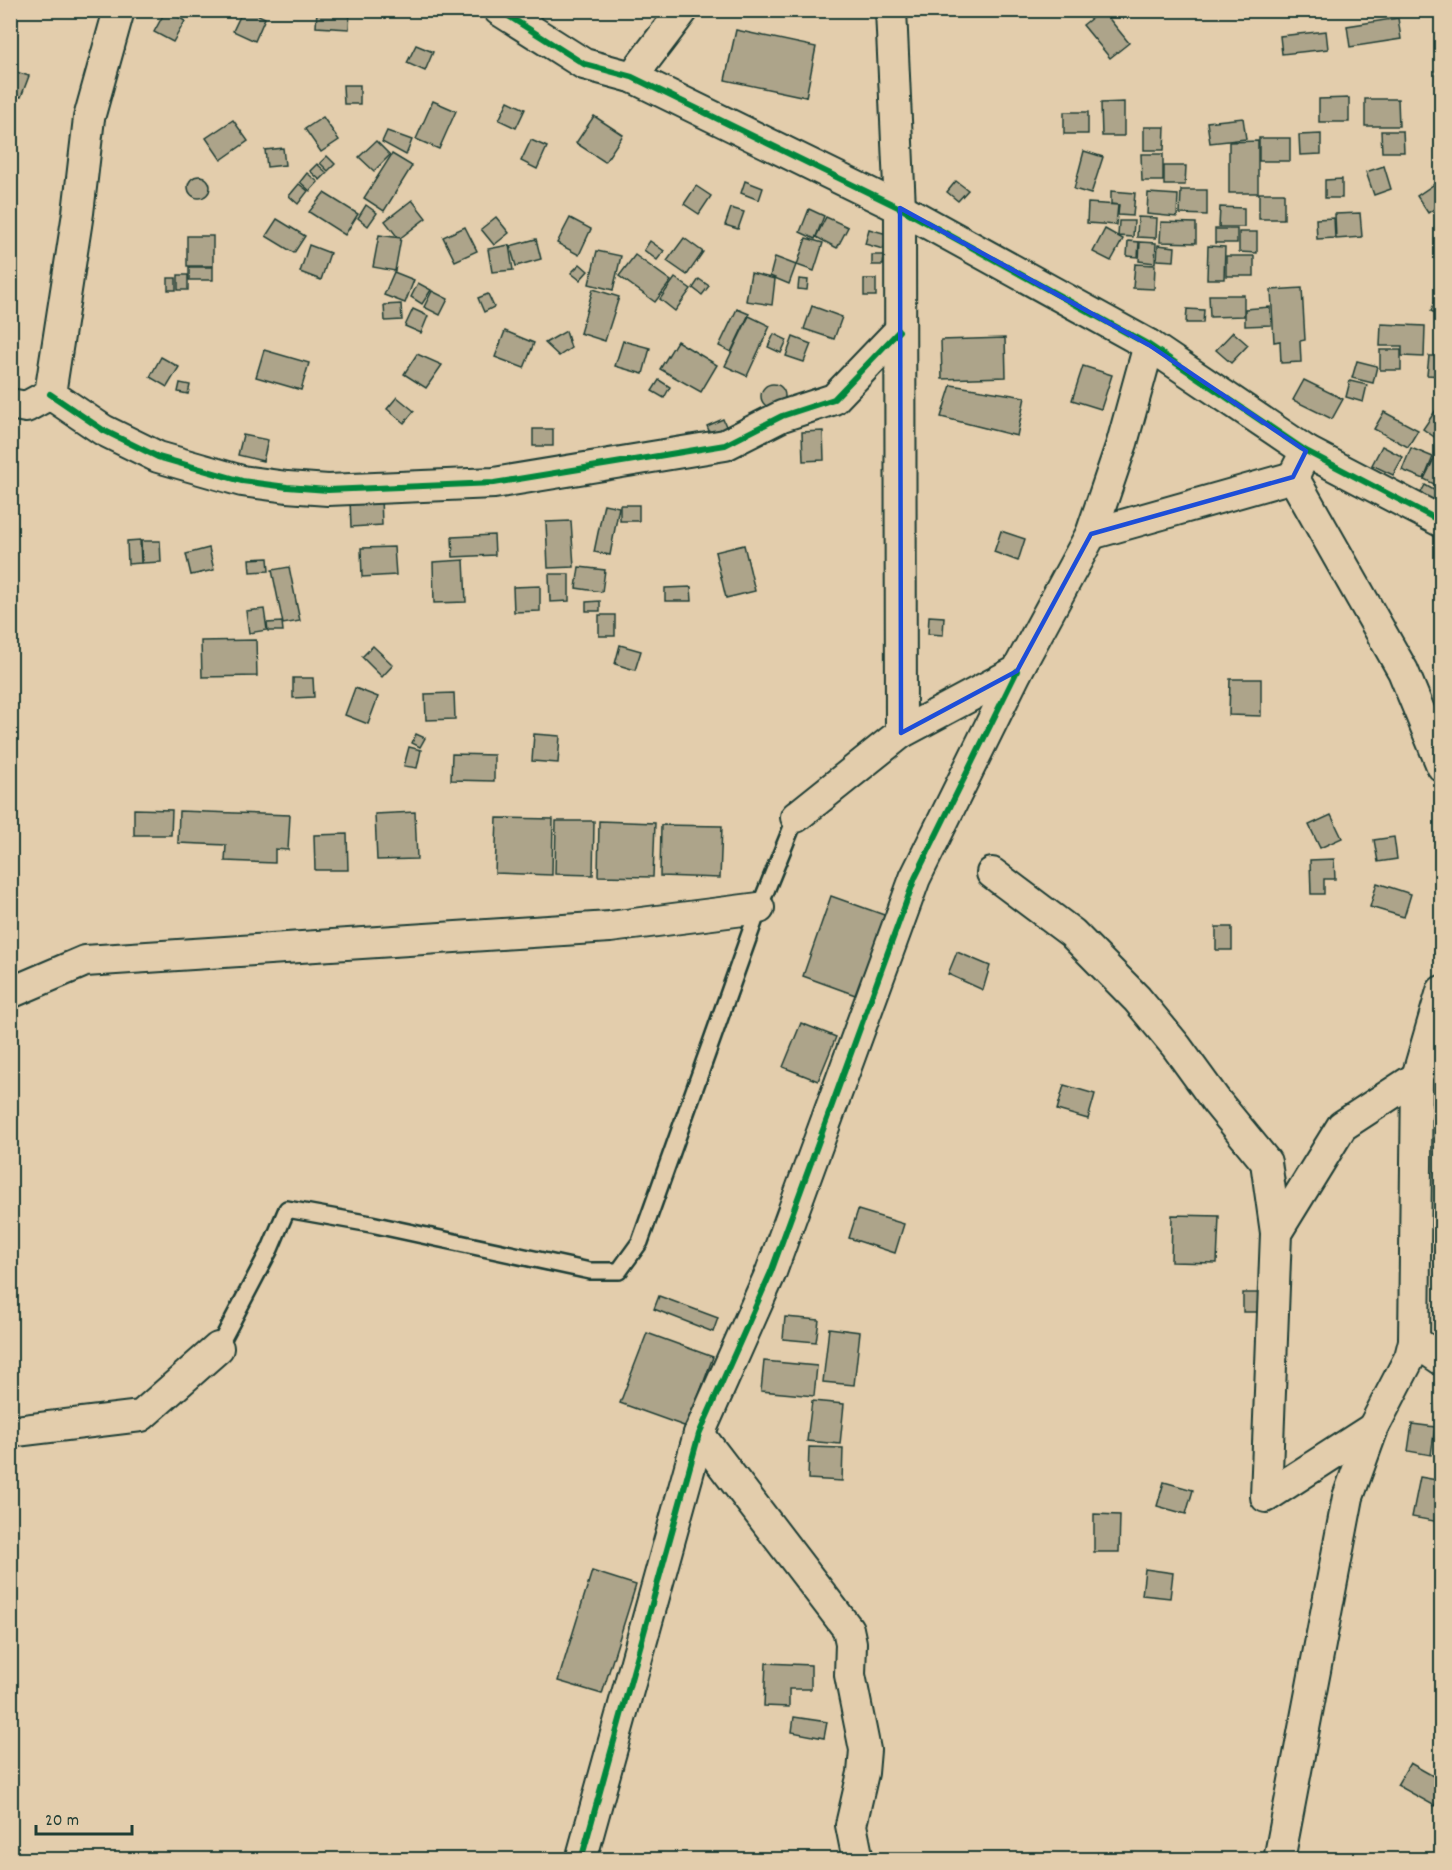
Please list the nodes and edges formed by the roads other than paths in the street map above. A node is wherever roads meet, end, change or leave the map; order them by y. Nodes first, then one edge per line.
1 (499, 10) edge
2 (683, 10) edge
3 (891, 10) edge
4 (119, 11) edge
5 (632, 77) junction
6 (900, 208) junction
7 (899, 331) junction
8 (1149, 345) junction
9 (50, 394) junction
10 (10, 404) edge
11 (1306, 451) junction
12 (1293, 477) junction
13 (1442, 522) edge
14 (1091, 534) junction
15 (1017, 671) junction
16 (901, 733) junction
17 (1442, 766) edge
18 (796, 817) joint
19 (992, 873) dead end
20 (759, 908) junction
21 (1442, 991) edge
22 (10, 993) edge
23 (1417, 1077) junction
24 (1276, 1233) junction
25 (1414, 1341) junction
26 (218, 1348) joint
27 (1442, 1360) edge
28 (1373, 1428) junction
29 (10, 1430) edge
30 (699, 1434) junction
31 (581, 1860) edge
32 (858, 1860) edge
33 (1279, 1860) edge

1 - 5 street
2 - 5 street
3 - 6 street
4 - 9 street
5 - 6 street
6 - 7 street
6 - 8 street
7 - 9 street
7 - 16 street
8 - 11 street
8 - 14 street
9 - 10 street
11 - 12 street
11 - 13 street
12 - 14 street
12 - 17 street
14 - 15 street
15 - 16 street
15 - 30 street
16 - 18 street
18 - 20 lane
19 - 24 street
20 - 22 street
20 - 26 lane
21 - 23 street
23 - 24 street
23 - 25 street
24 - 28 street
25 - 27 street
25 - 28 street
26 - 29 street
28 - 33 street
30 - 31 street
30 - 32 street

